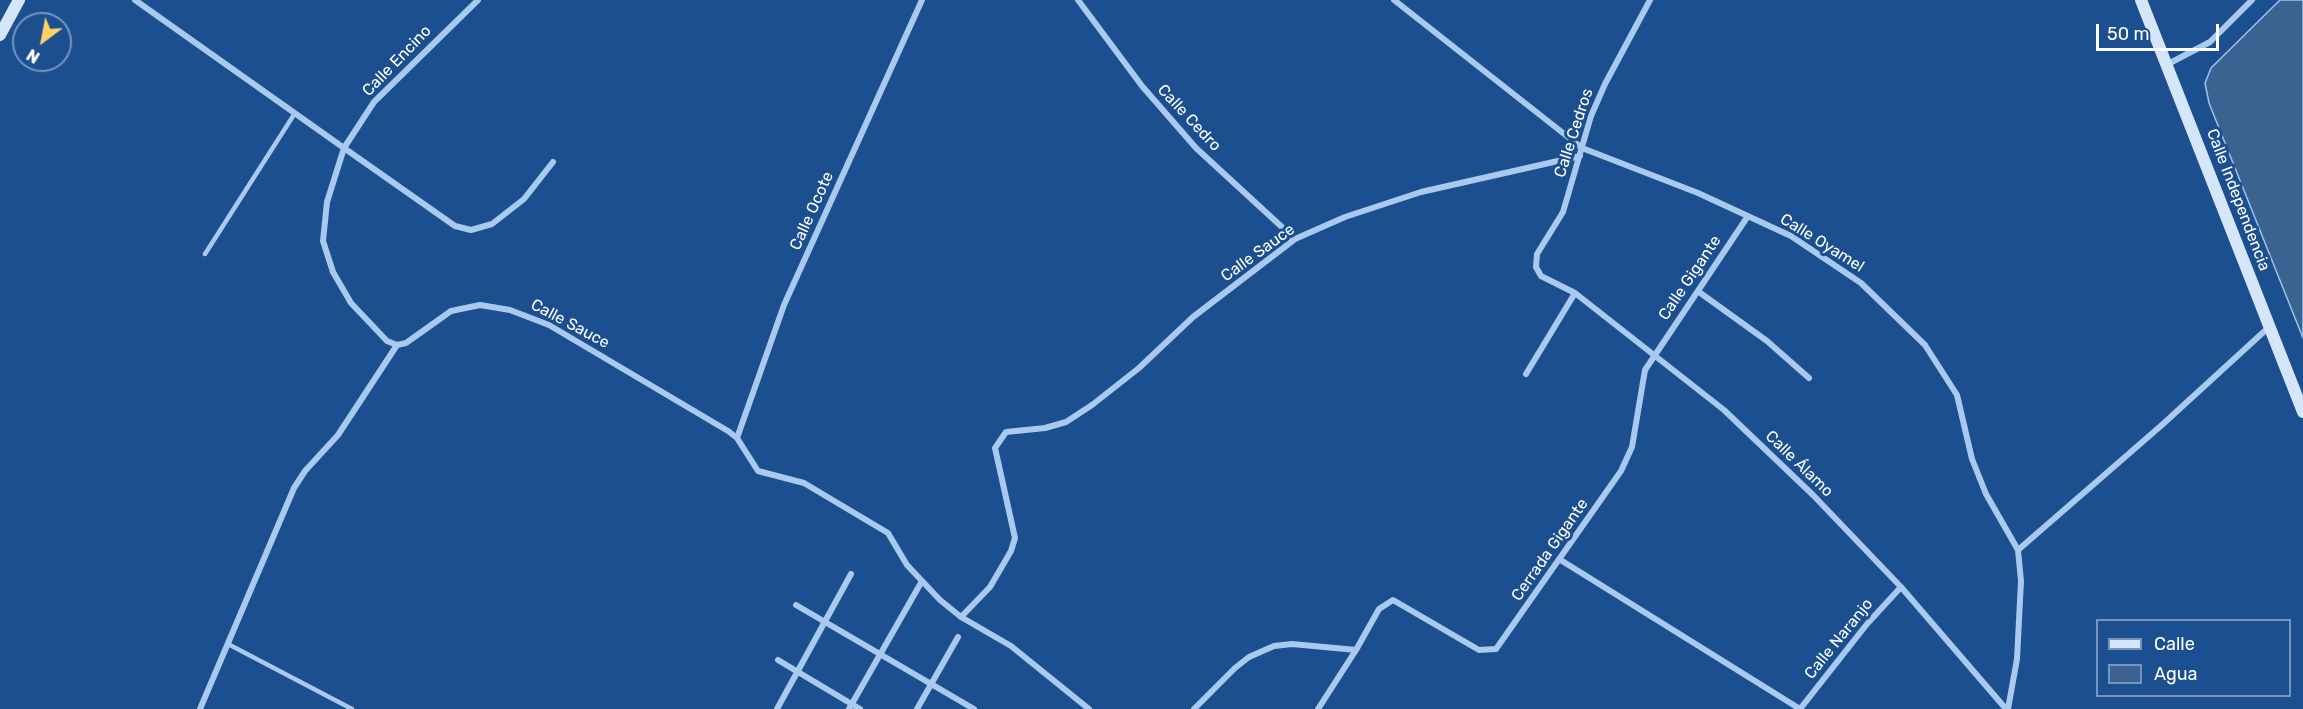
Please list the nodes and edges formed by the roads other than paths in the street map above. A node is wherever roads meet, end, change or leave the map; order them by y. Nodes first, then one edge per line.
1 (19, 0) edge
2 (135, 0) edge
3 (478, 0) edge
4 (922, 0) edge
5 (1078, 0) edge
6 (1394, 0) edge
7 (1650, 0) edge
8 (2141, 0) edge
9 (2252, 0) edge
10 (0, 35) edge
11 (2168, 64) junction
12 (295, 113) junction
13 (344, 148) junction
14 (1582, 148) junction
15 (1580, 156) junction
16 (553, 162) dead end
17 (1748, 216) junction
18 (1294, 239) junction
19 (205, 254) dead end
20 (1541, 276) joint
21 (1699, 292) junction
22 (1575, 293) junction
23 (2269, 326) junction
24 (397, 345) junction
25 (1654, 354) junction
26 (1526, 374) dead end
27 (1809, 378) dead end
28 (2303, 412) edge
29 (737, 438) junction
30 (2018, 550) junction
31 (1559, 559) junction
32 (851, 574) dead end
33 (922, 581) junction
34 (1901, 587) junction
35 (796, 605) dead end
36 (961, 617) junction
37 (824, 621) junction
38 (958, 637) dead end
39 (228, 644) junction
40 (1356, 650) junction
41 (880, 653) junction
42 (778, 660) dead end
43 (796, 672) junction
44 (931, 684) junction
45 (850, 706) edge
46 (200, 709) edge
47 (352, 709) edge
48 (777, 709) edge
49 (860, 709) edge
50 (917, 709) edge
51 (974, 709) edge
52 (1089, 709) edge
53 (1194, 709) edge
54 (1318, 709) edge
55 (1800, 709) edge
56 (2007, 709) edge

1 - 10 main road
2 - 12 street
3 - 13 street, Calle Encino
4 - 29 street, Calle Ocote
5 - 18 street, Calle Cedro
6 - 14 street, Calle Oyamel
7 - 14 street, Calle Cedros
8 - 11 main road, Calle Independencia
9 - 11 street
11 - 23 main road, Calle Independencia
12 - 13 street
12 - 19 lane
13 - 16 street
13 - 24 street
14 - 15 street, Calle Cedros
14 - 17 street, Calle Oyamel
15 - 18 street, Calle Sauce
15 - 20 street, Calle Cedros
17 - 21 street, Calle Gigante
17 - 30 street, Calle Oyamel
18 - 36 street, Calle Sauce
20 - 22 street, Calle Álamo
21 - 25 street, Calle Gigante
21 - 27 street
22 - 25 street, Calle Álamo
22 - 26 street
23 - 28 main road, Calle Independencia
23 - 30 street
24 - 29 street, Calle Sauce
24 - 39 street
25 - 31 street, Cerrada Gigante
25 - 34 street, Calle Álamo
29 - 33 street, Calle Sauce
30 - 56 street, Calle Oyamel
31 - 40 street, Cerrada Gigante
31 - 55 street
32 - 37 street
33 - 36 street, Calle Sauce
33 - 41 street
34 - 55 street, Calle Naranjo
34 - 56 street, Calle Álamo
35 - 37 street
36 - 52 street, Calle Sauce
37 - 41 street
37 - 43 street
38 - 44 street
39 - 46 street
39 - 47 lane
40 - 53 street
40 - 54 street
41 - 44 street
41 - 45 street
42 - 43 street
43 - 45 street
43 - 48 street
44 - 50 street
44 - 51 street
45 - 49 street

